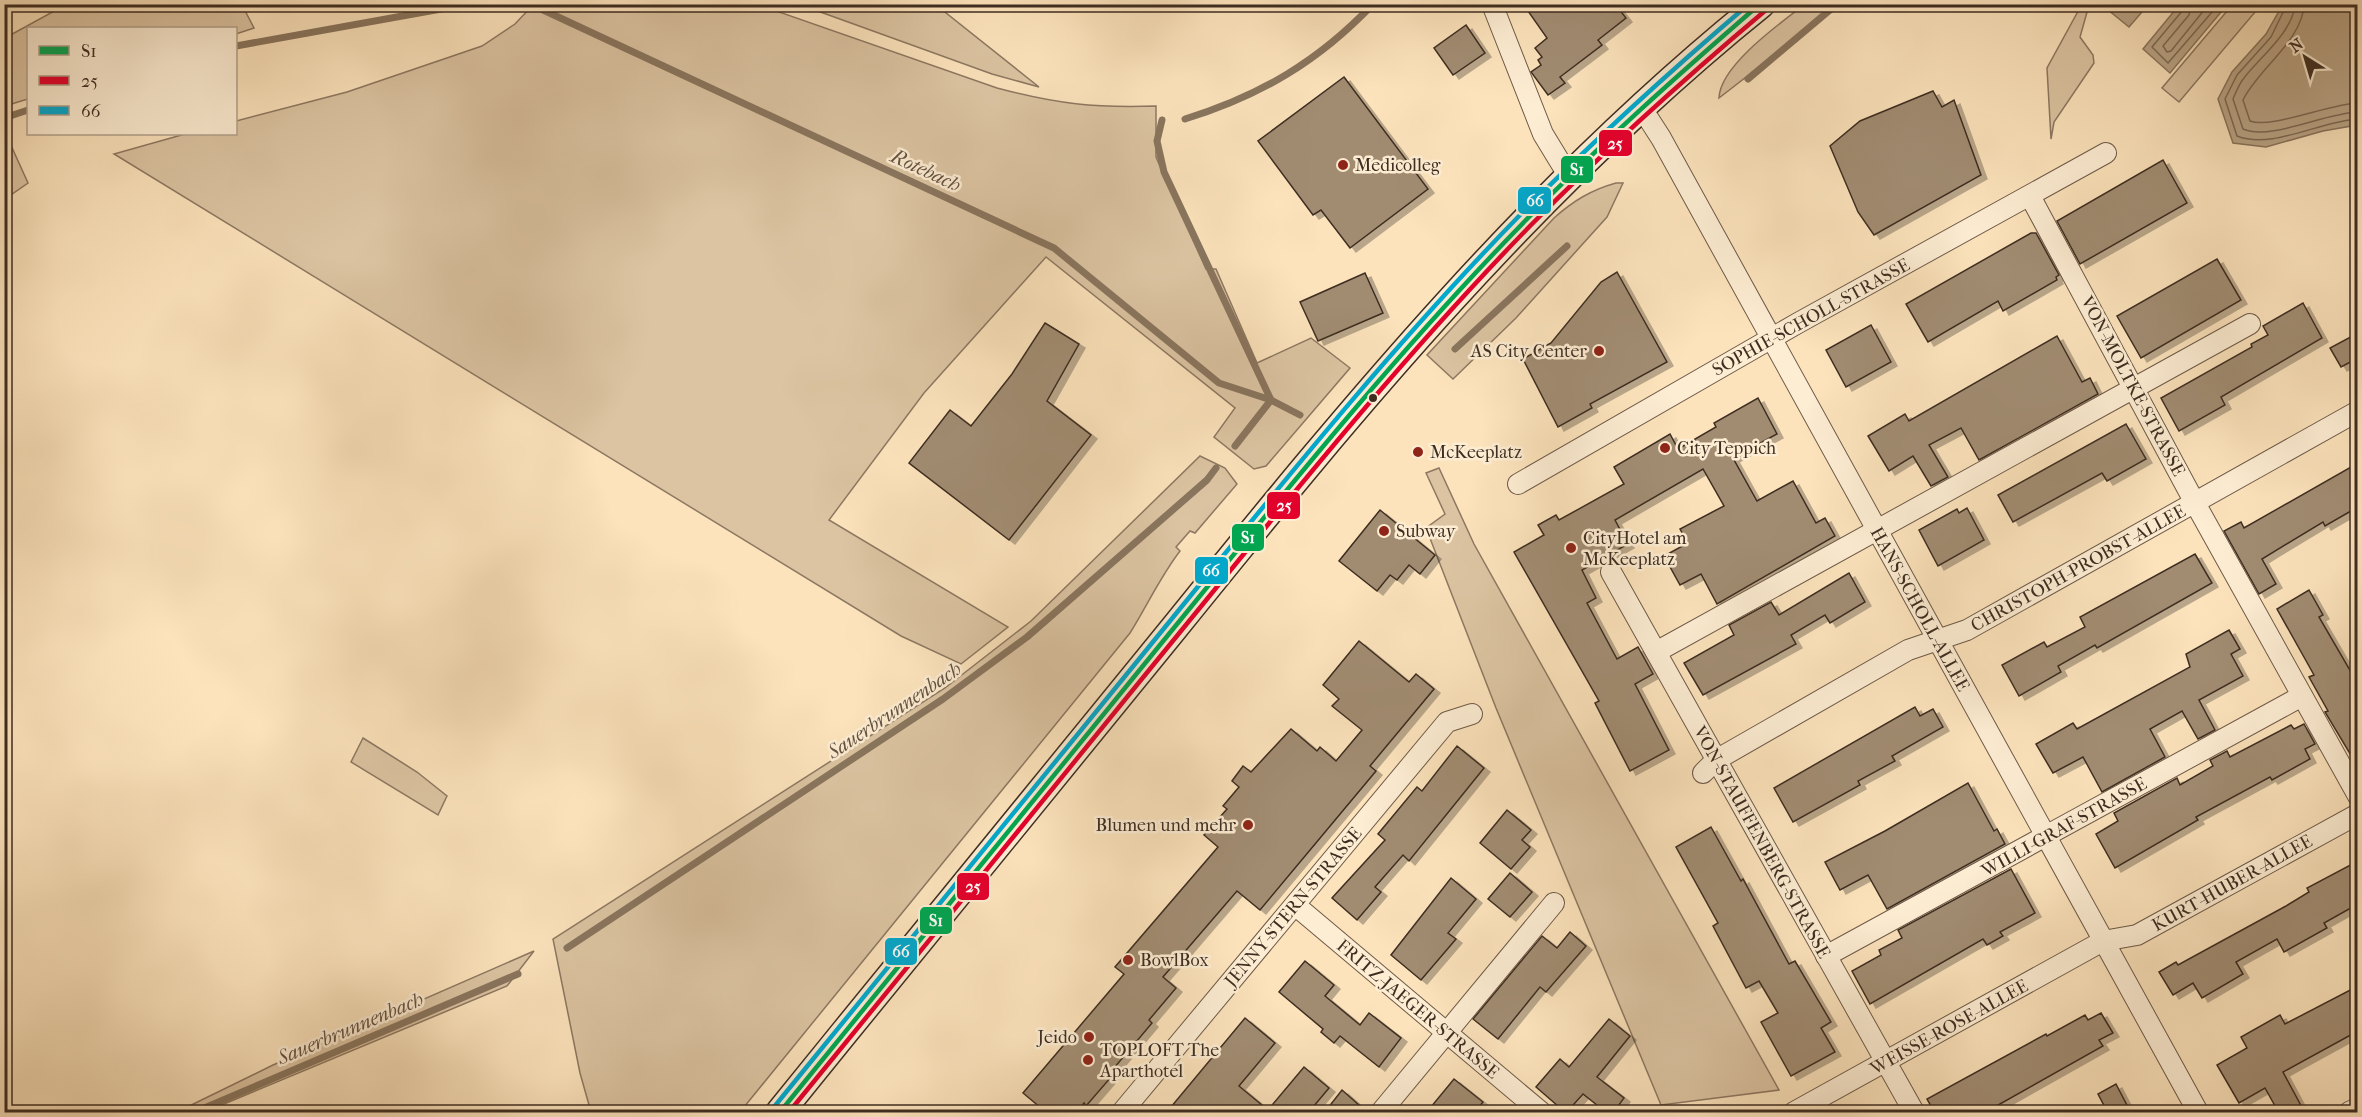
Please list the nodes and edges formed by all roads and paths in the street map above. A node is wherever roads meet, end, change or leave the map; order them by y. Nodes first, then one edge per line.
1 (1492, 4) edge
2 (1761, 4) edge
3 (1641, 107) junction
4 (2106, 153) dead end
5 (1568, 175) junction
6 (2030, 196) junction
7 (2250, 324) dead end
8 (1772, 339) junction
9 (2135, 388) junction
10 (2358, 411) edge
11 (1518, 484) dead end
12 (2194, 503) junction
13 (1877, 530) junction
14 (1611, 572) dead end
15 (1937, 640) junction
16 (1656, 652) junction
17 (2302, 696) junction
18 (1472, 714) dead end
19 (1710, 767) junction
20 (2358, 796) edge
21 (2358, 814) edge
22 (2046, 837) junction
23 (1554, 903) dead end
24 (1294, 905) junction
25 (2103, 941) junction
26 (1826, 956) junction
27 (1447, 1032) junction
28 (1886, 1062) junction
29 (2358, 1108) edge
30 (780, 1113) edge
31 (1122, 1113) edge
32 (1381, 1113) edge
33 (1541, 1113) edge
34 (1794, 1113) edge
35 (1914, 1113) edge
36 (2198, 1113) edge
37 (2349, 1113) edge

1 - 5 street
2 - 3 main road
3 - 5 main road
3 - 8 street, HANS-SCHOLL-ALLEE
4 - 6 street, SOPHIE-SCHOLL-STRASSE
5 - 30 main road
6 - 8 street, SOPHIE-SCHOLL-STRASSE
6 - 9 street, VON-MOLTKE-STRASSE
7 - 9 street
8 - 11 street, SOPHIE-SCHOLL-STRASSE
8 - 13 street, HANS-SCHOLL-ALLEE
9 - 12 street, VON-MOLTKE-STRASSE
9 - 13 street
10 - 12 street, CHRISTOPH-PROBST-ALLEE
12 - 15 street, CHRISTOPH-PROBST-ALLEE
12 - 17 street, VON-MOLTKE-STRASSE
13 - 15 street, HANS-SCHOLL-ALLEE
13 - 16 street
14 - 16 street, VON-STAUFFENBERG-STRASSE
15 - 19 street, CHRISTOPH-PROBST-ALLEE
15 - 22 street, HANS-SCHOLL-ALLEE
16 - 19 street, VON-STAUFFENBERG-STRASSE
17 - 20 street, VON-MOLTKE-STRASSE
17 - 22 street, WILLI-GRAF-STRASSE
18 - 24 street, JENNY-STERN-STRASSE
19 - 26 street, VON-STAUFFENBERG-STRASSE
21 - 25 street, KURT-HUBER-ALLEE
22 - 25 street, HANS-SCHOLL-ALLEE
22 - 26 street, WILLI-GRAF-STRASSE
23 - 27 street
24 - 27 street, FRITZ-JAEGER-STRASSE
24 - 31 street, JENNY-STERN-STRASSE
25 - 28 street, WEISSE-ROSE-ALLEE
25 - 36 street, HANS-SCHOLL-ALLEE
26 - 28 street, VON-STAUFFENBERG-STRASSE
27 - 32 street
27 - 33 street, FRITZ-JAEGER-STRASSE
28 - 34 street, WEISSE-ROSE-ALLEE
28 - 35 street, VON-STAUFFENBERG-STRASSE
29 - 37 street

